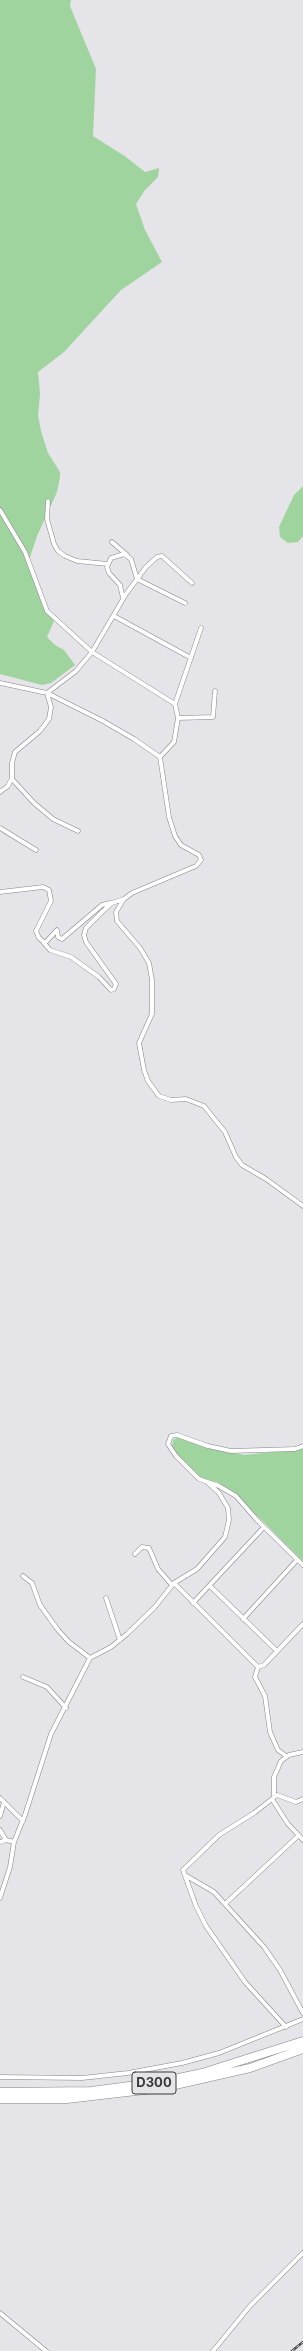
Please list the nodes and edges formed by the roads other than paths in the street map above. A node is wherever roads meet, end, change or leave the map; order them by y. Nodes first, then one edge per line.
1 (48, 501) dead end
2 (0, 510) edge
3 (112, 542) dead end
4 (126, 555) junction
5 (108, 564) junction
6 (137, 579) junction
7 (192, 583) dead end
8 (124, 599) junction
9 (185, 603) dead end
10 (114, 616) junction
11 (201, 628) dead end
12 (92, 652) junction
13 (191, 658) junction
14 (0, 683) edge
15 (215, 691) dead end
16 (47, 693) junction
17 (175, 704) junction
18 (178, 718) junction
19 (160, 757) junction
20 (12, 779) junction
21 (0, 792) edge
22 (0, 828) edge
23 (78, 831) dead end
24 (36, 850) dead end
25 (0, 892) edge
26 (124, 899) junction
27 (112, 903) junction
28 (44, 942) junction
29 (303, 1206) edge
30 (303, 1446) edge
31 (207, 1482) junction
32 (264, 1527) junction
33 (135, 1554) dead end
34 (297, 1560) junction
35 (303, 1565) edge
36 (23, 1576) dead end
37 (173, 1584) junction
38 (210, 1586) junction
39 (106, 1598) dead end
40 (193, 1603) junction
41 (243, 1619) junction
42 (303, 1624) edge
43 (120, 1640) junction
44 (277, 1651) junction
45 (90, 1658) junction
46 (258, 1667) junction
47 (23, 1677) dead end
48 (66, 1708) junction
49 (303, 1752) edge
50 (286, 1756) junction
51 (273, 1797) junction
52 (0, 1798) edge
53 (303, 1799) edge
54 (4, 1802) junction
55 (0, 1816) edge
56 (23, 1821) junction
57 (0, 1830) edge
58 (298, 1836) junction
59 (6, 1840) junction
60 (303, 1840) edge
61 (0, 1842) edge
62 (14, 1842) junction
63 (185, 1875) junction
64 (0, 1898) edge
65 (225, 1904) junction
66 (303, 2013) edge
67 (303, 2019) edge
68 (286, 2027) junction
69 (303, 2038) edge
70 (303, 2042) edge
71 (303, 2049) edge
72 (303, 2054) edge
73 (249, 2060) junction
74 (0, 2078) edge
75 (204, 2080) junction
76 (0, 2092) edge
77 (0, 2099) edge
78 (303, 2253) edge
79 (0, 2313) edge
80 (46, 2351) edge
81 (213, 2351) edge

1 - 5 street
2 - 12 street
3 - 4 street
4 - 5 street
4 - 6 street
5 - 8 street
6 - 7 street
6 - 8 street
6 - 9 street
8 - 10 street
10 - 12 street
10 - 13 street
11 - 13 street
12 - 16 street
12 - 17 street
13 - 17 street
14 - 16 street
15 - 18 street
16 - 19 street
16 - 20 street
17 - 18 street
18 - 19 street
19 - 26 street
20 - 21 street
20 - 23 street
22 - 24 street
25 - 28 street
26 - 27 street
26 - 29 street
27 - 28 street
27 - 28 street
30 - 31 street
31 - 32 street
31 - 37 street
32 - 34 street
32 - 38 street
33 - 37 street
34 - 35 street
34 - 41 street
36 - 45 street
37 - 40 street
37 - 43 street
38 - 40 street
38 - 41 street
39 - 43 street
40 - 46 street
41 - 44 street
42 - 44 street
43 - 45 street
44 - 46 street
45 - 48 street
46 - 50 street
47 - 48 street
48 - 56 street
49 - 50 street
50 - 51 street
51 - 53 street
51 - 58 street
51 - 63 street
52 - 54 street
54 - 55 street
54 - 56 street
56 - 62 street
57 - 59 street
58 - 60 street
58 - 65 street
59 - 61 street
59 - 62 street
62 - 64 street
63 - 65 street
63 - 68 street
65 - 66 street
67 - 68 street
68 - 74 street
69 - 73 highway
70 - 73 highway, D300
71 - 75 highway, D300
72 - 75 highway
73 - 76 highway, D300
75 - 77 highway, D300
78 - 81 street
79 - 80 street

